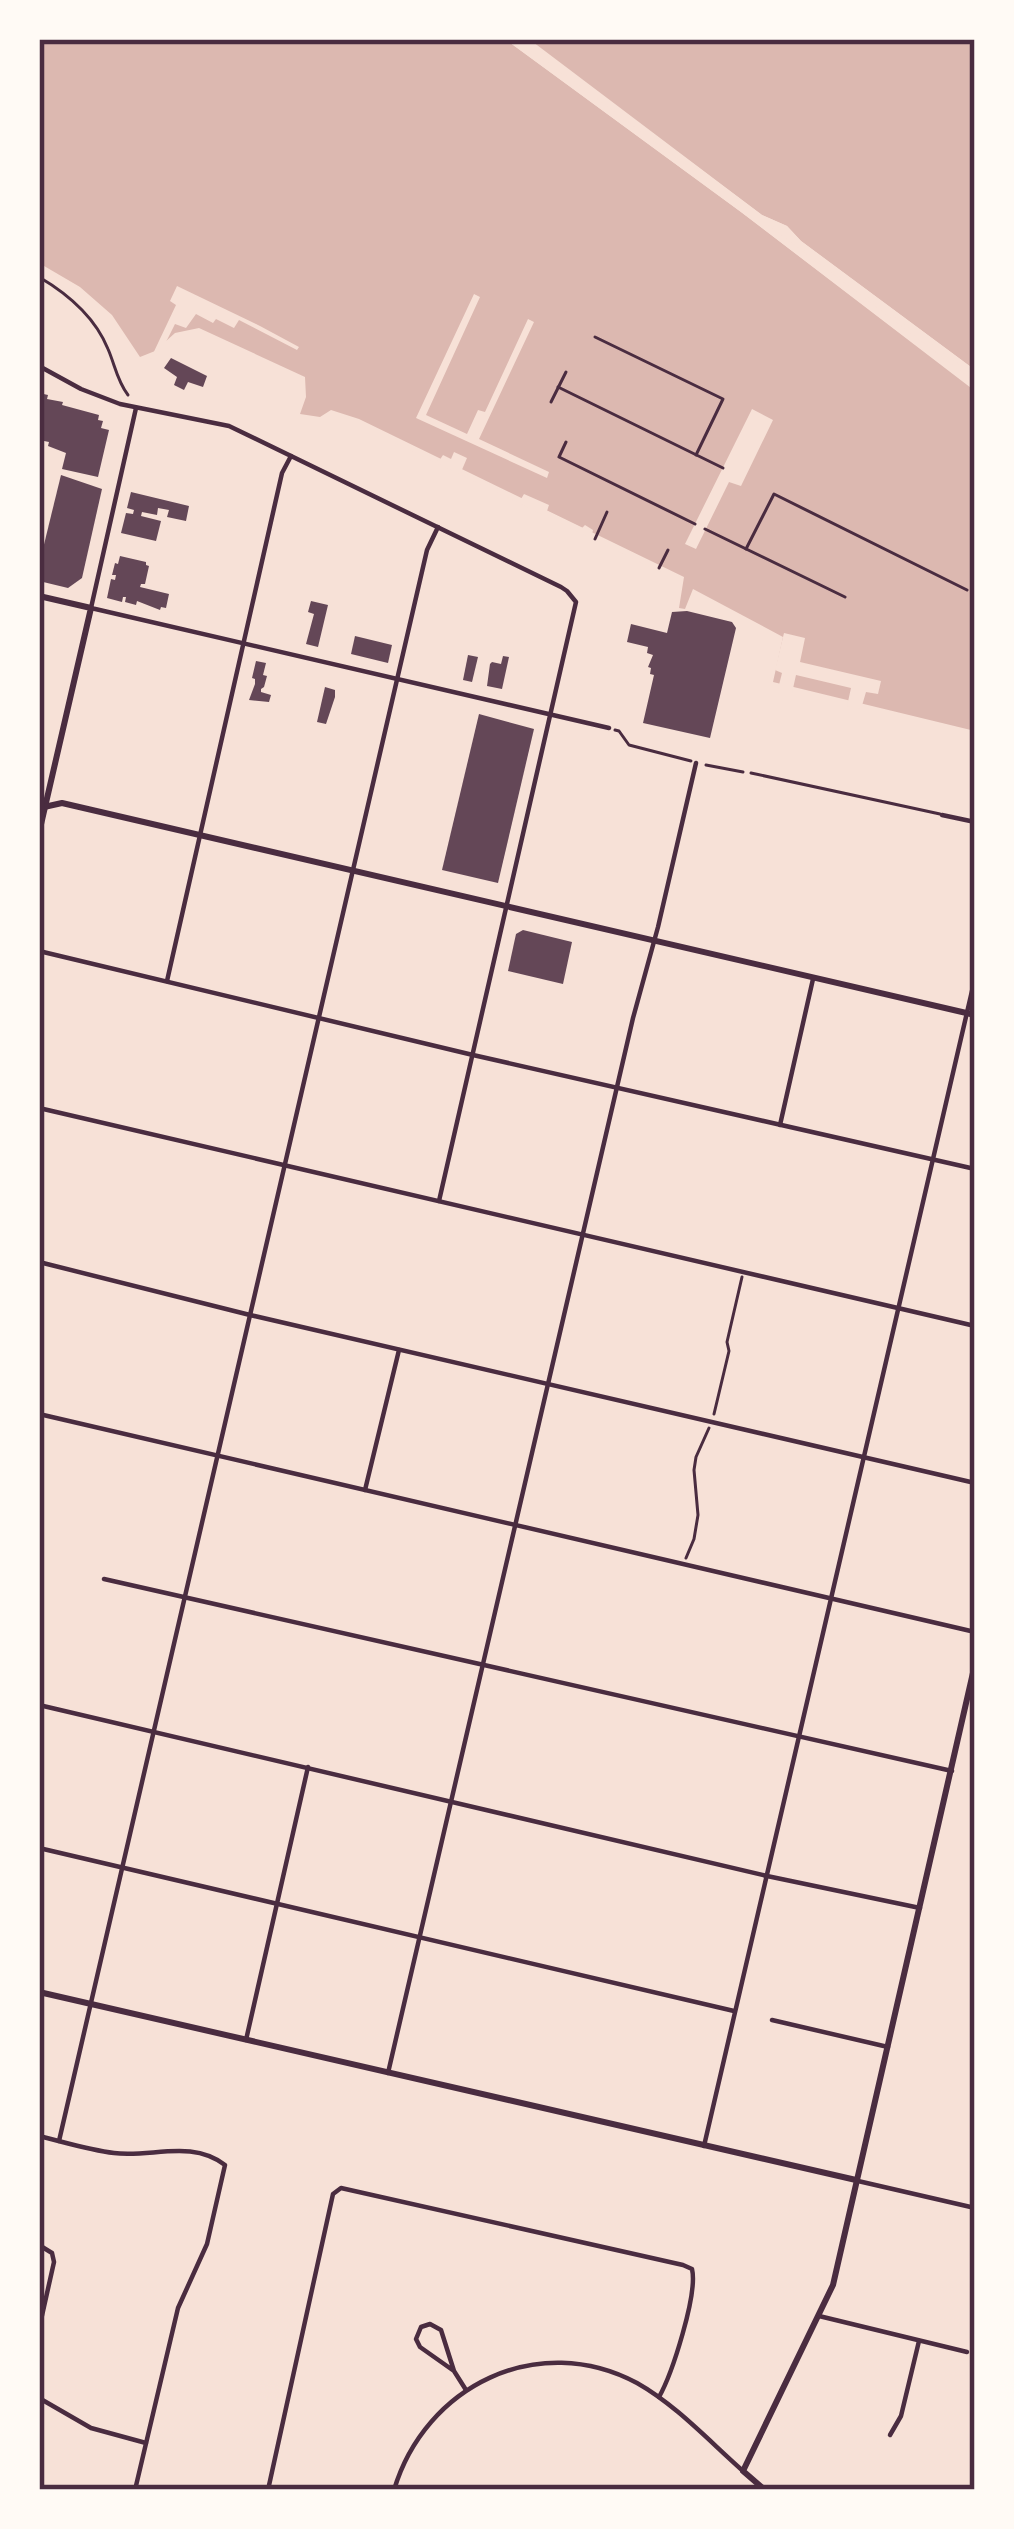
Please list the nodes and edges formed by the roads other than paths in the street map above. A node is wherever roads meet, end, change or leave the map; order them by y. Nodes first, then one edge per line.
1 (39, 366) edge
2 (136, 408) junction
3 (291, 456) junction
4 (438, 527) junction
5 (39, 596) edge
6 (91, 608) junction
7 (243, 644) junction
8 (398, 680) junction
9 (551, 715) junction
10 (609, 728) dead end
11 (696, 763) dead end
12 (751, 773) dead end
13 (42, 808) edge
14 (942, 815) joint
15 (975, 822) edge
16 (39, 833) edge
17 (200, 836) junction
18 (354, 871) junction
19 (506, 907) junction
20 (655, 941) junction
21 (39, 951) edge
22 (813, 978) junction
23 (975, 978) edge
24 (166, 981) junction
25 (971, 1014) edge
26 (320, 1018) junction
27 (473, 1055) junction
28 (617, 1087) junction
29 (39, 1108) edge
30 (780, 1125) junction
31 (932, 1159) junction
32 (285, 1165) junction
33 (975, 1169) edge
34 (440, 1201) junction
35 (584, 1235) junction
36 (39, 1262) edge
37 (898, 1308) junction
38 (250, 1315) junction
39 (975, 1326) edge
40 (399, 1349) junction
41 (548, 1383) junction
42 (39, 1414) edge
43 (216, 1456) junction
44 (864, 1456) junction
45 (975, 1483) edge
46 (365, 1490) junction
47 (515, 1526) junction
48 (104, 1579) dead end
49 (184, 1596) junction
50 (831, 1599) junction
51 (975, 1632) edge
52 (484, 1664) junction
53 (975, 1664) edge
54 (39, 1706) edge
55 (153, 1733) junction
56 (798, 1737) junction
57 (308, 1767) junction
58 (952, 1771) junction
59 (452, 1801) junction
60 (39, 1848) edge
61 (121, 1869) junction
62 (767, 1876) junction
63 (277, 1905) junction
64 (920, 1908) junction
65 (421, 1939) junction
66 (39, 1992) edge
67 (89, 2003) junction
68 (734, 2012) junction
69 (772, 2020) dead end
70 (246, 2040) junction
71 (887, 2047) junction
72 (388, 2073) junction
73 (39, 2136) edge
74 (58, 2140) junction
75 (704, 2146) junction
76 (856, 2180) junction
77 (975, 2208) edge
78 (39, 2245) edge
79 (819, 2317) junction
80 (39, 2329) edge
81 (919, 2341) junction
82 (967, 2351) dead end
83 (454, 2371) junction
84 (466, 2390) junction
85 (659, 2397) junction
86 (39, 2398) edge
87 (890, 2435) dead end
88 (146, 2443) junction
89 (743, 2471) junction
90 (135, 2490) edge
91 (268, 2490) edge
92 (394, 2490) edge
93 (765, 2490) edge

1 - 2 street
2 - 3 street
2 - 6 street
3 - 4 street
3 - 7 street
4 - 8 street
4 - 9 street
5 - 6 street
6 - 7 street
6 - 13 street
7 - 8 street
7 - 17 street
8 - 9 street
8 - 18 street
9 - 10 street
9 - 19 street
11 - 20 street
12 - 14 lane
13 - 16 street
13 - 17 street
14 - 15 street
17 - 18 street
17 - 24 street
18 - 19 street
18 - 26 street
19 - 20 street
19 - 27 street
20 - 22 street
20 - 28 street
21 - 24 street
22 - 25 street
22 - 30 street
23 - 25 street
24 - 26 street
25 - 31 street
26 - 27 street
26 - 32 street
27 - 28 street
27 - 34 street
28 - 30 street
28 - 35 street
29 - 32 street
30 - 31 street
31 - 33 street
31 - 37 street
32 - 34 street
32 - 38 street
34 - 35 street
35 - 37 street
35 - 41 street
36 - 38 street
37 - 39 street
37 - 44 street
38 - 40 street
38 - 43 street
40 - 41 street
40 - 46 street
41 - 44 street
41 - 47 street
42 - 43 street
43 - 46 street
43 - 49 street
44 - 45 street
44 - 50 street
46 - 47 street
47 - 50 street
47 - 52 street
48 - 49 street
49 - 52 street
49 - 55 street
50 - 51 street
50 - 56 street
52 - 56 street
52 - 59 street
53 - 58 street
54 - 55 street
55 - 57 street
55 - 61 street
56 - 58 street
56 - 62 street
57 - 59 street
57 - 63 street
58 - 64 street
59 - 62 street
59 - 65 street
60 - 61 street
61 - 63 street
61 - 67 street
62 - 64 street
62 - 68 street
63 - 65 street
63 - 70 street
64 - 71 street
65 - 68 street
65 - 72 street
66 - 67 street
67 - 70 street
67 - 74 street
68 - 75 street
69 - 71 street
70 - 72 street
71 - 76 street
72 - 75 street
73 - 74 street
74 - 88 street
75 - 76 street
76 - 77 street
76 - 79 street
78 - 80 street
79 - 81 street
79 - 89 street
81 - 82 street
81 - 87 street
83 - 83 street
83 - 84 street
84 - 85 street
84 - 92 street
85 - 89 street
85 - 91 street
86 - 88 street
88 - 90 street
89 - 93 street

